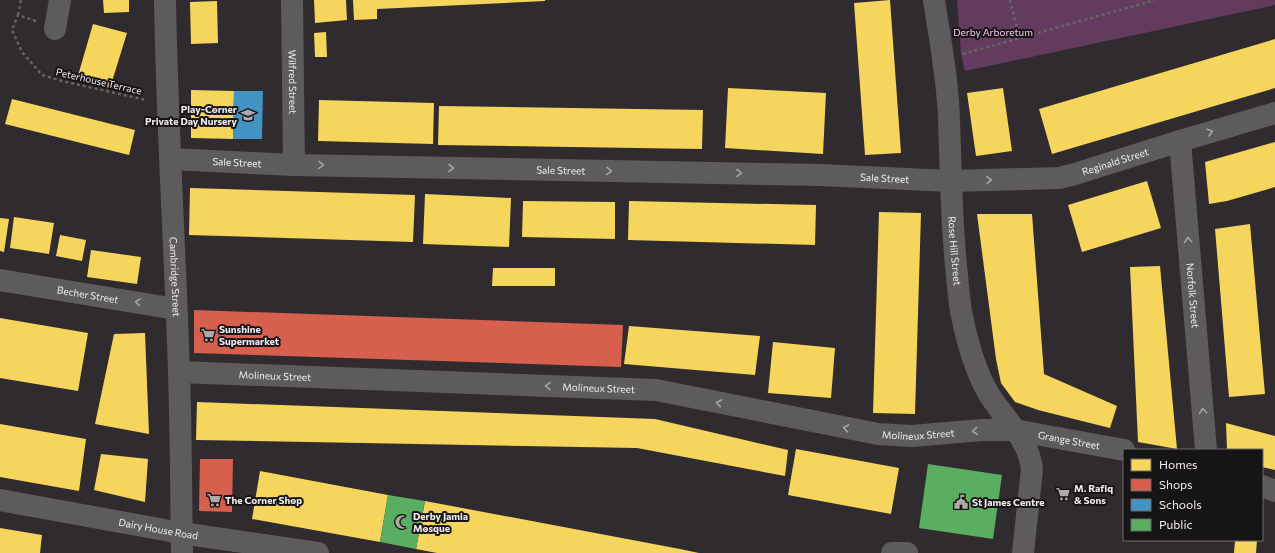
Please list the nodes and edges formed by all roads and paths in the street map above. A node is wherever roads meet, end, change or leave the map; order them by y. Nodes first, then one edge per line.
1 (20, 0) edge
2 (60, 0) edge
3 (165, 0) edge
4 (292, 0) edge
5 (934, 0) edge
6 (1010, 0) edge
7 (1156, 0) edge
8 (18, 15) junction
9 (55, 29) joint
10 (1019, 37) junction
11 (943, 57) junction
12 (167, 105) junction
13 (1275, 113) edge
14 (1180, 141) junction
15 (171, 159) junction
16 (294, 165) junction
17 (950, 181) junction
18 (0, 280) edge
19 (176, 309) junction
20 (179, 372) junction
21 (1014, 430) junction
22 (1206, 449) edge
23 (1123, 450) edge
24 (1263, 486) edge
25 (1275, 490) edge
26 (0, 500) edge
27 (181, 543) edge
28 (318, 553) edge
29 (892, 553) edge
30 (907, 553) edge
31 (1023, 553) edge

1 - 8 path, Peterhouse Terrace
2 - 9 street
3 - 12 street, Cambridge Street
4 - 16 street, Wilfred Street
5 - 11 street, Rose Hill Street
6 - 10 path
7 - 10 path
8 - 9 path
8 - 12 path, Peterhouse Terrace
10 - 11 path
11 - 17 street, Rose Hill Street
12 - 15 street, Cambridge Street
14 -> 13 street, Reginald Street
17 -> 14 street, Reginald Street
22 -> 14 street, Norfolk Street
15 - 16 street, Sale Street
15 - 19 street, Cambridge Street
16 -> 17 street, Sale Street
17 - 21 street, Rose Hill Street
19 -> 18 street, Becher Street
19 - 20 street, Cambridge Street
21 -> 20 street, Molineux Street
20 - 27 street, Cambridge Street
21 - 23 street, Grange Street
21 - 31 street, Rose Hill Street
24 - 25 street
26 - 27 street, Dairy House Road
27 - 28 street, Dairy House Road
29 - 30 street

